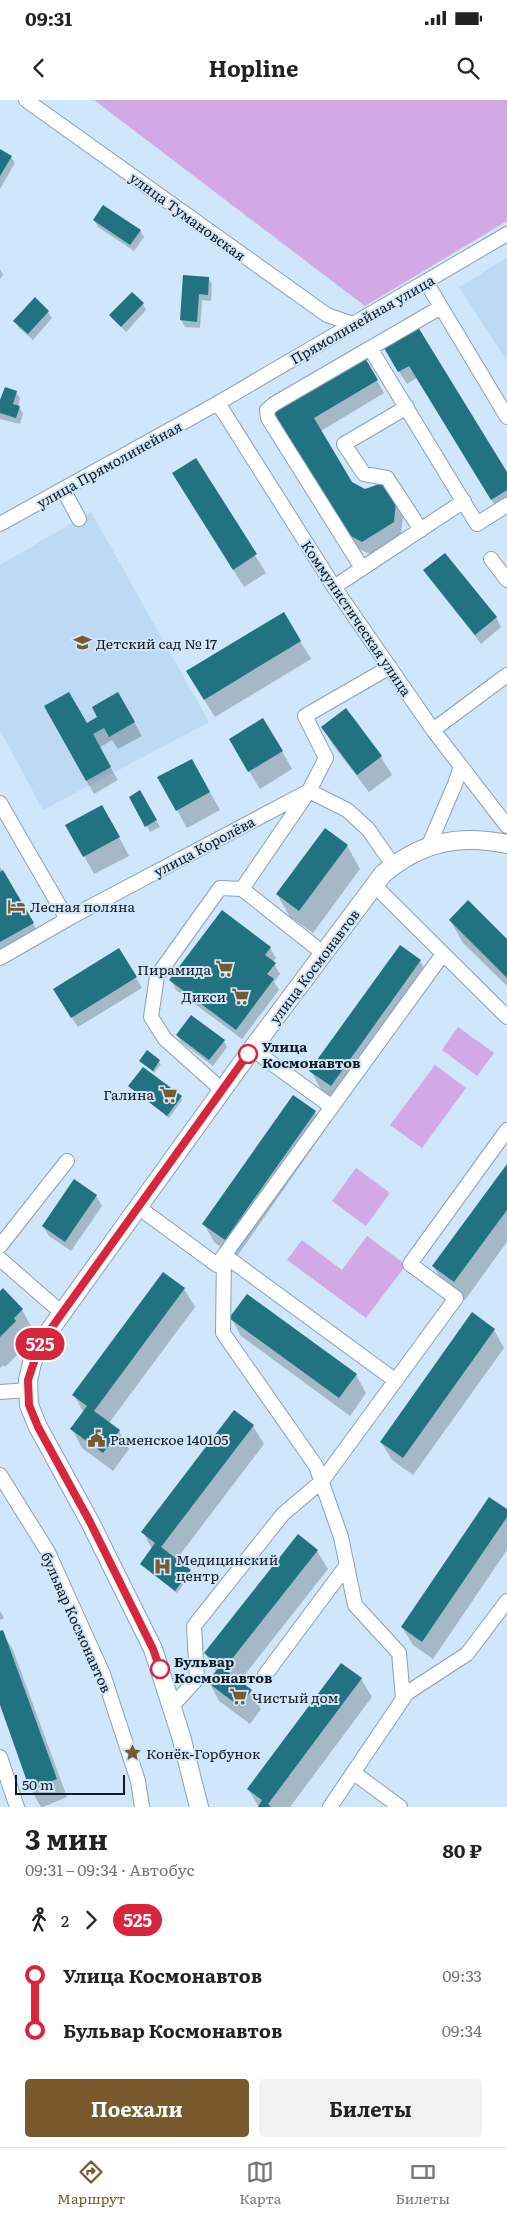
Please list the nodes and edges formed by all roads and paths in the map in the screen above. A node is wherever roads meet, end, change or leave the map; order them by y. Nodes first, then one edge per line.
1 (26, 100) edge
2 (507, 234) edge
3 (426, 282) junction
4 (441, 307) junction
5 (353, 324) junction
6 (370, 348) junction
7 (218, 403) junction
8 (407, 407) junction
9 (507, 417) edge
10 (62, 489) junction
11 (464, 502) junction
12 (507, 505) edge
13 (79, 519) dead end
14 (0, 524) edge
15 (421, 530) junction
16 (491, 559) dead end
17 (362, 568) junction
18 (507, 580) edge
19 (334, 587) junction
20 (390, 667) junction
21 (507, 675) edge
22 (433, 730) junction
23 (461, 766) junction
24 (309, 791) junction
25 (0, 803) edge
26 (507, 826) edge
27 (507, 844) edge
28 (429, 845) junction
29 (394, 865) junction
30 (374, 885) junction
31 (242, 889) junction
32 (67, 919) junction
33 (323, 953) junction
34 (444, 954) junction
35 (0, 958) edge
36 (507, 1018) edge
37 (252, 1049) junction
38 (222, 1090) junction
39 (332, 1107) junction
40 (507, 1130) edge
41 (67, 1162) dead end
42 (138, 1207) junction
43 (0, 1246) edge
44 (224, 1255) junction
45 (0, 1259) edge
46 (62, 1313) junction
47 (396, 1380) junction
48 (28, 1390) junction
49 (0, 1392) edge
50 (0, 1475) edge
51 (322, 1481) junction
52 (347, 1565) junction
53 (507, 1601) edge
54 (265, 1675) dead end
55 (403, 1699) junction
56 (172, 1706) junction
57 (0, 1757) edge
58 (354, 1773) junction
59 (5, 1787) edge
60 (17, 1807) edge
61 (142, 1807) edge
62 (199, 1807) edge
63 (330, 1807) edge
64 (400, 1807) edge

1 - 5 street, улица Тумановская
2 - 3 street, Прямолинейная улица
3 - 4 street
3 - 5 street, Прямолинейная улица
4 - 6 street
4 - 9 street
5 - 7 street, Прямолинейная улица
6 - 8 street
6 - 17 street
7 - 10 street, улица Прямолинейная
7 - 19 street, Коммунистическая улица
8 - 11 street
8 - 15 street
10 - 13 street
10 - 14 street, улица Прямолинейная
11 - 12 street
11 - 15 street
15 - 17 street
16 - 18 street
17 - 19 street
19 - 20 street, Коммунистическая улица
20 - 22 street, Коммунистическая улица
20 - 24 street
21 - 22 street
22 - 23 street, Коммунистическая улица
23 - 26 street, Коммунистическая улица
23 - 28 street
24 - 29 street
24 - 31 street
24 - 32 street, улица Королёва
25 - 32 street
27 - 28 main road, улица Космонавтов
28 - 29 main road, улица Космонавтов
29 - 30 main road, улица Космонавтов
30 - 33 main road, улица Космонавтов
30 - 34 street
31 - 33 street
31 - 38 street
32 - 35 street, улица Королёва
33 - 37 main road, улица Космонавтов
34 - 36 street
34 - 39 street
37 - 38 main road, улица Космонавтов
37 - 39 street
38 - 42 main road, улица Космонавтов
39 - 44 street
40 - 47 street
41 - 43 street
42 - 44 street
42 - 46 main road, улица Космонавтов
44 - 47 street
44 - 51 street
45 - 46 street
46 - 48 main road, улица Космонавтов
47 - 51 street
48 - 49 street
48 - 56 main road, улица Космонавтов
50 - 61 street, бульвар Космонавтов
51 - 52 street
51 - 56 street
52 - 54 street
52 - 55 street
53 - 55 street
55 - 58 street
56 - 62 main road, улица Космонавтов
57 - 59 street
58 - 63 street
58 - 64 street
59 - 60 street

